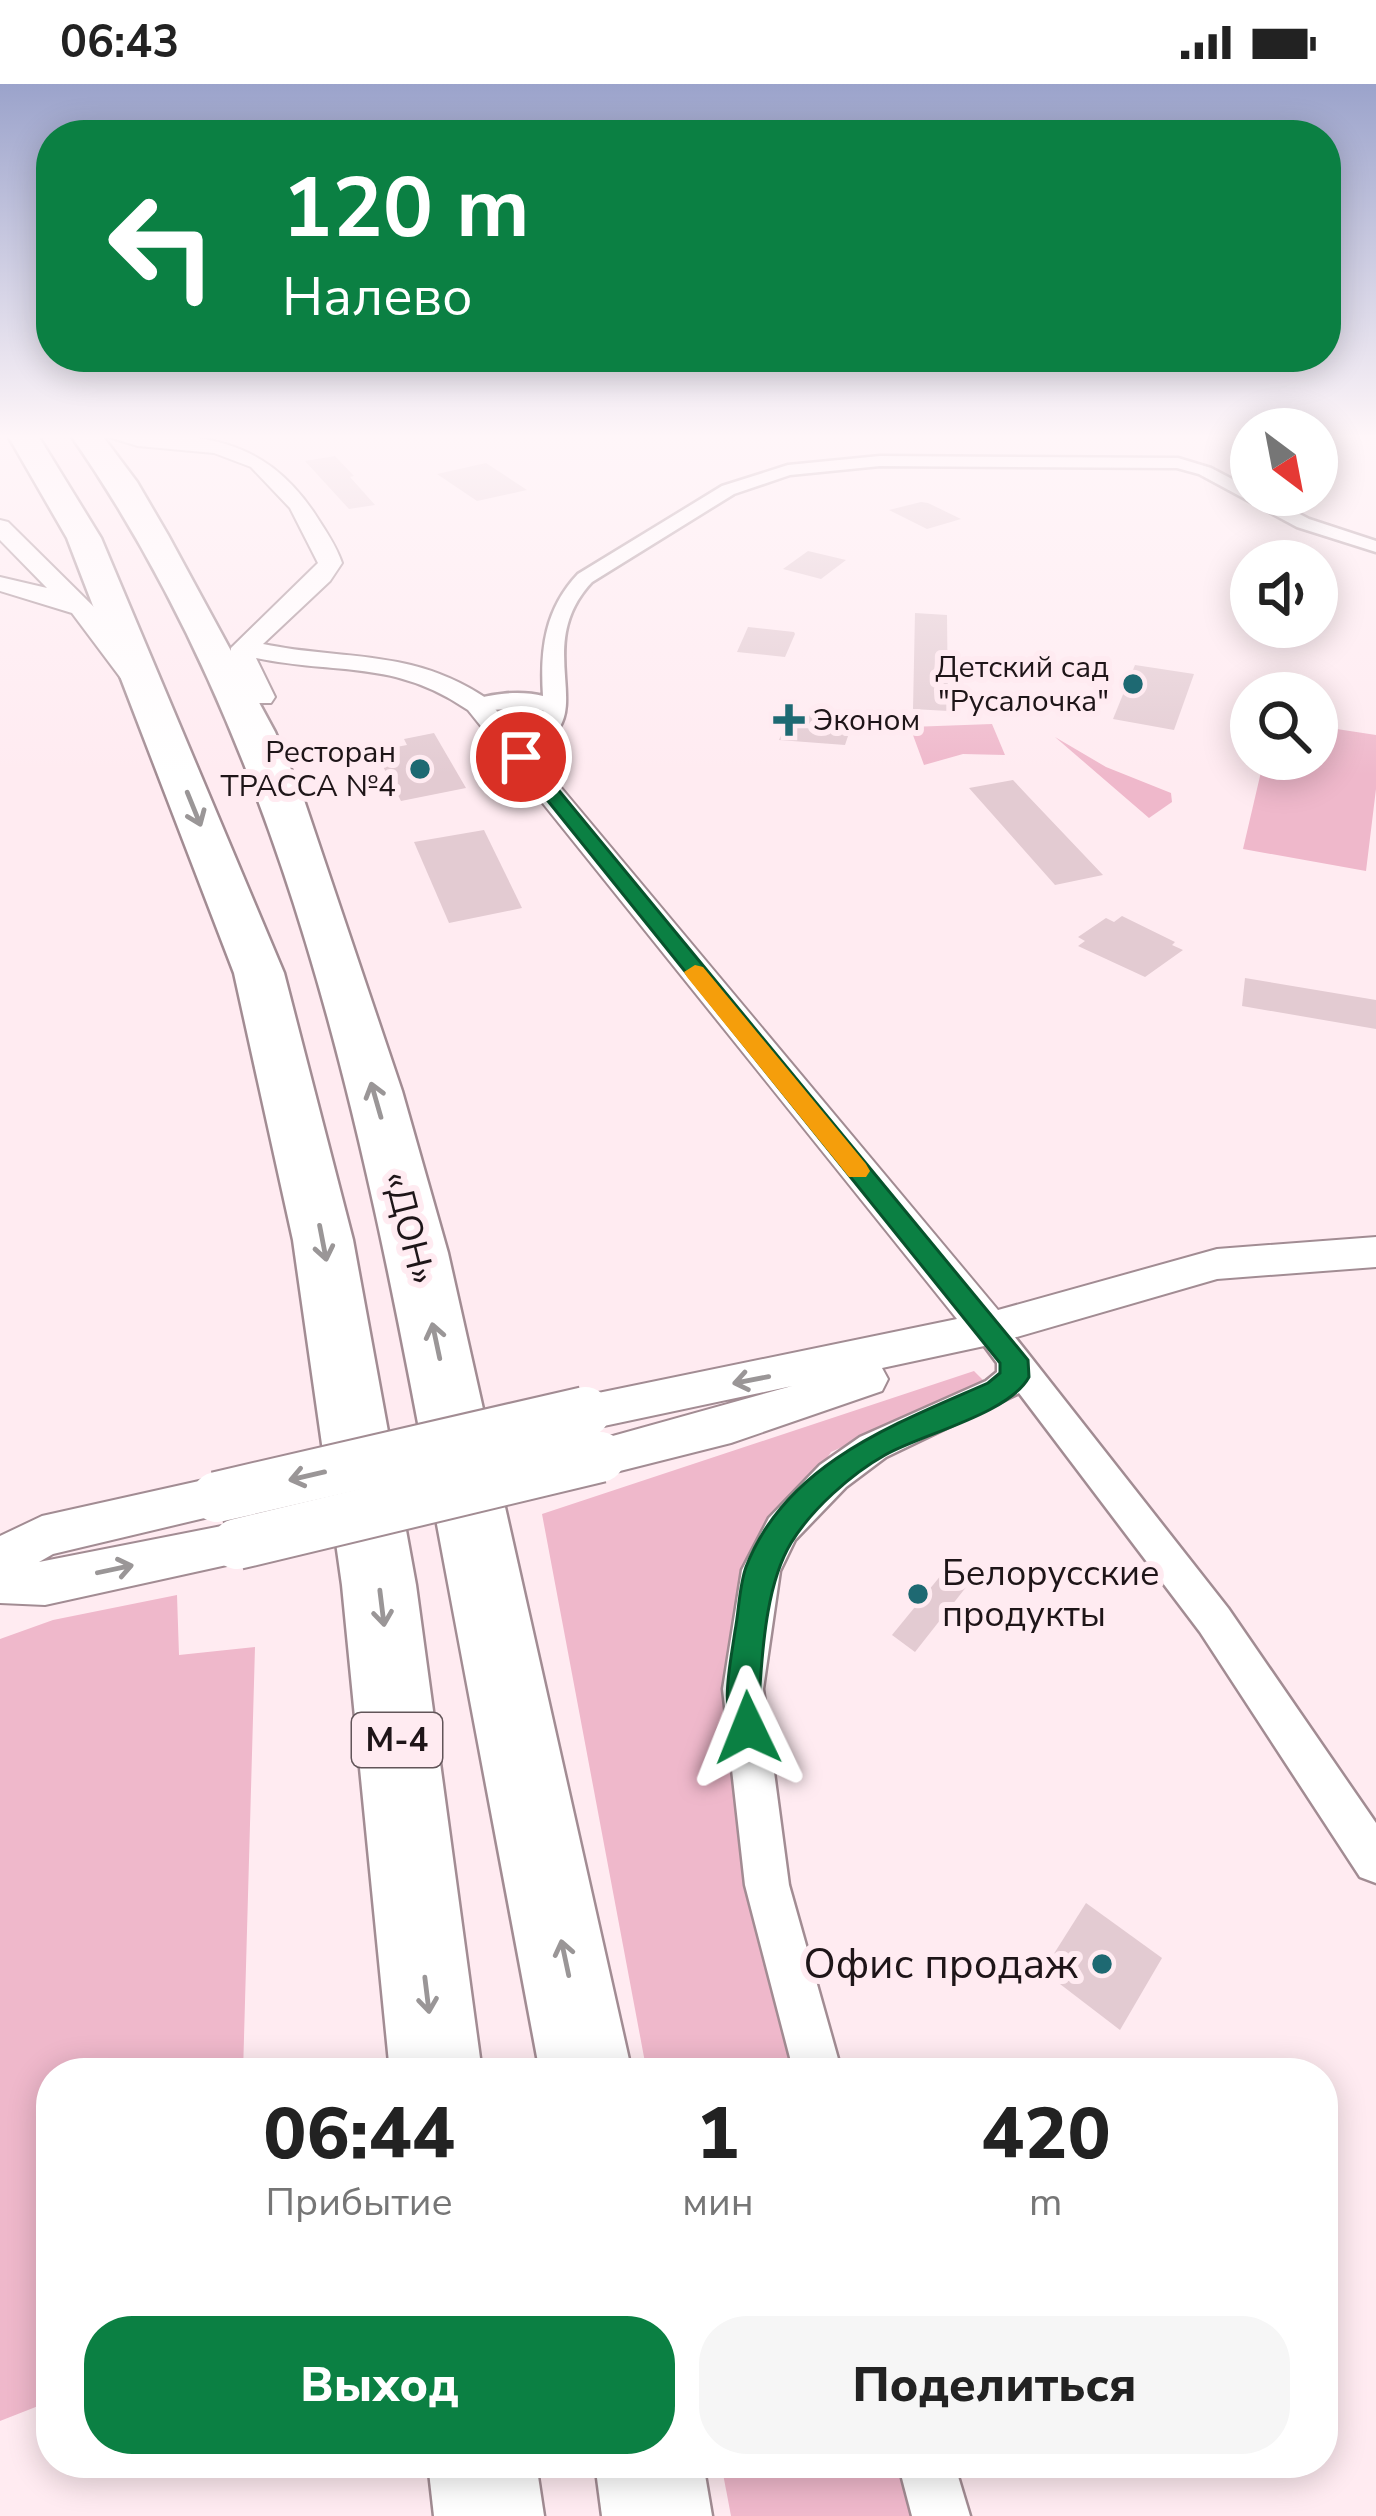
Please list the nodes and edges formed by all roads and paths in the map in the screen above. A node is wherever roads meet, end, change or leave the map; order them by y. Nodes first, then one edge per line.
1 (15, 547) edge
2 (88, 547) edge
3 (159, 547) edge
4 (323, 547) edge
5 (635, 547) edge
6 (0, 584) edge
7 (88, 615) junction
8 (244, 648) junction
9 (406, 667) junction
10 (551, 675) junction
11 (513, 698) junction
12 (151, 700) junction
13 (476, 704) junction
14 (554, 707) junction
15 (258, 714) junction
16 (504, 736) junction
17 (1376, 1252) edge
18 (1002, 1345) junction
19 (0, 1560) edge
20 (0, 1582) edge
21 (1376, 1861) edge
22 (434, 2058) edge
23 (583, 2058) edge
24 (814, 2058) edge
25 (484, 2478) edge
26 (651, 2478) edge
27 (930, 2478) edge
28 (489, 2516) edge
29 (657, 2516) edge
30 (940, 2516) edge

1 - 7 street
2 - 12 highway, М-4
3 - 15 highway, «ДОН»
4 - 8 street
5 - 10 street
6 - 7 street
7 - 12 street
8 - 9 street
8 - 15 street
9 - 13 street
9 - 15 street
10 - 11 street
10 - 14 street
11 - 13 street
11 - 14 street
12 -> 22 highway, М-4
13 - 16 street
14 - 16 street
23 -> 15 highway, «ДОН»
16 - 18 street
17 - 18 street
18 -> 19 street, bridge
20 -> 18 street, bridge
18 - 21 street
18 - 24 street
25 - 28 highway
26 - 29 highway
27 - 30 street

